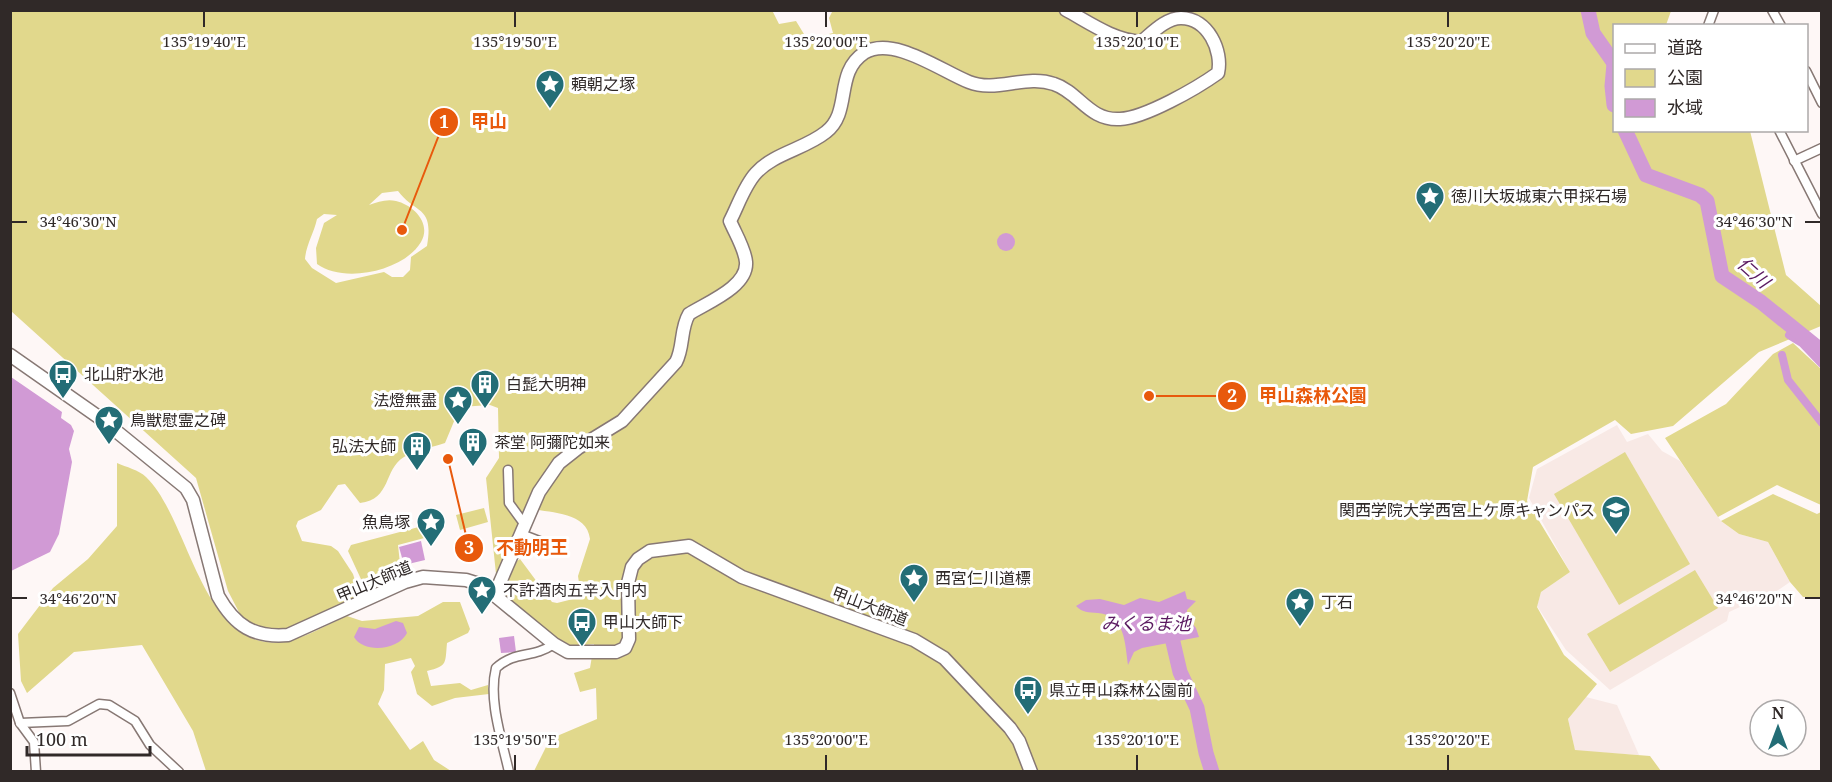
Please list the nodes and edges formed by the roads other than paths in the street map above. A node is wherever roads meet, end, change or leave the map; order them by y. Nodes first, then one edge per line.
1 (1066, 10) edge
2 (1772, 10) edge
3 (1780, 24) edge
4 (1808, 75) edge
5 (1821, 99) edge
6 (1780, 132) edge
7 (1821, 148) edge
8 (1794, 161) junction
9 (1821, 214) edge
10 (10, 355) edge
11 (508, 470) dead end
12 (523, 529) junction
13 (547, 544) dead end
14 (495, 594) junction
15 (554, 644) junction
16 (11, 693) edge
17 (20, 723) junction
18 (36, 771) edge
19 (179, 771) edge
20 (509, 771) edge
21 (1031, 771) edge

1 - 12 street
2 - 3 street
4 - 5 street
6 - 8 street
7 - 8 street
8 - 9 street
10 - 14 street, 甲山大師道
11 - 12 street
12 - 13 street
12 - 14 street
14 - 15 street, 甲山大師道
15 - 20 street
15 - 21 street, 甲山大師道
16 - 17 street
17 - 18 street
17 - 19 street

